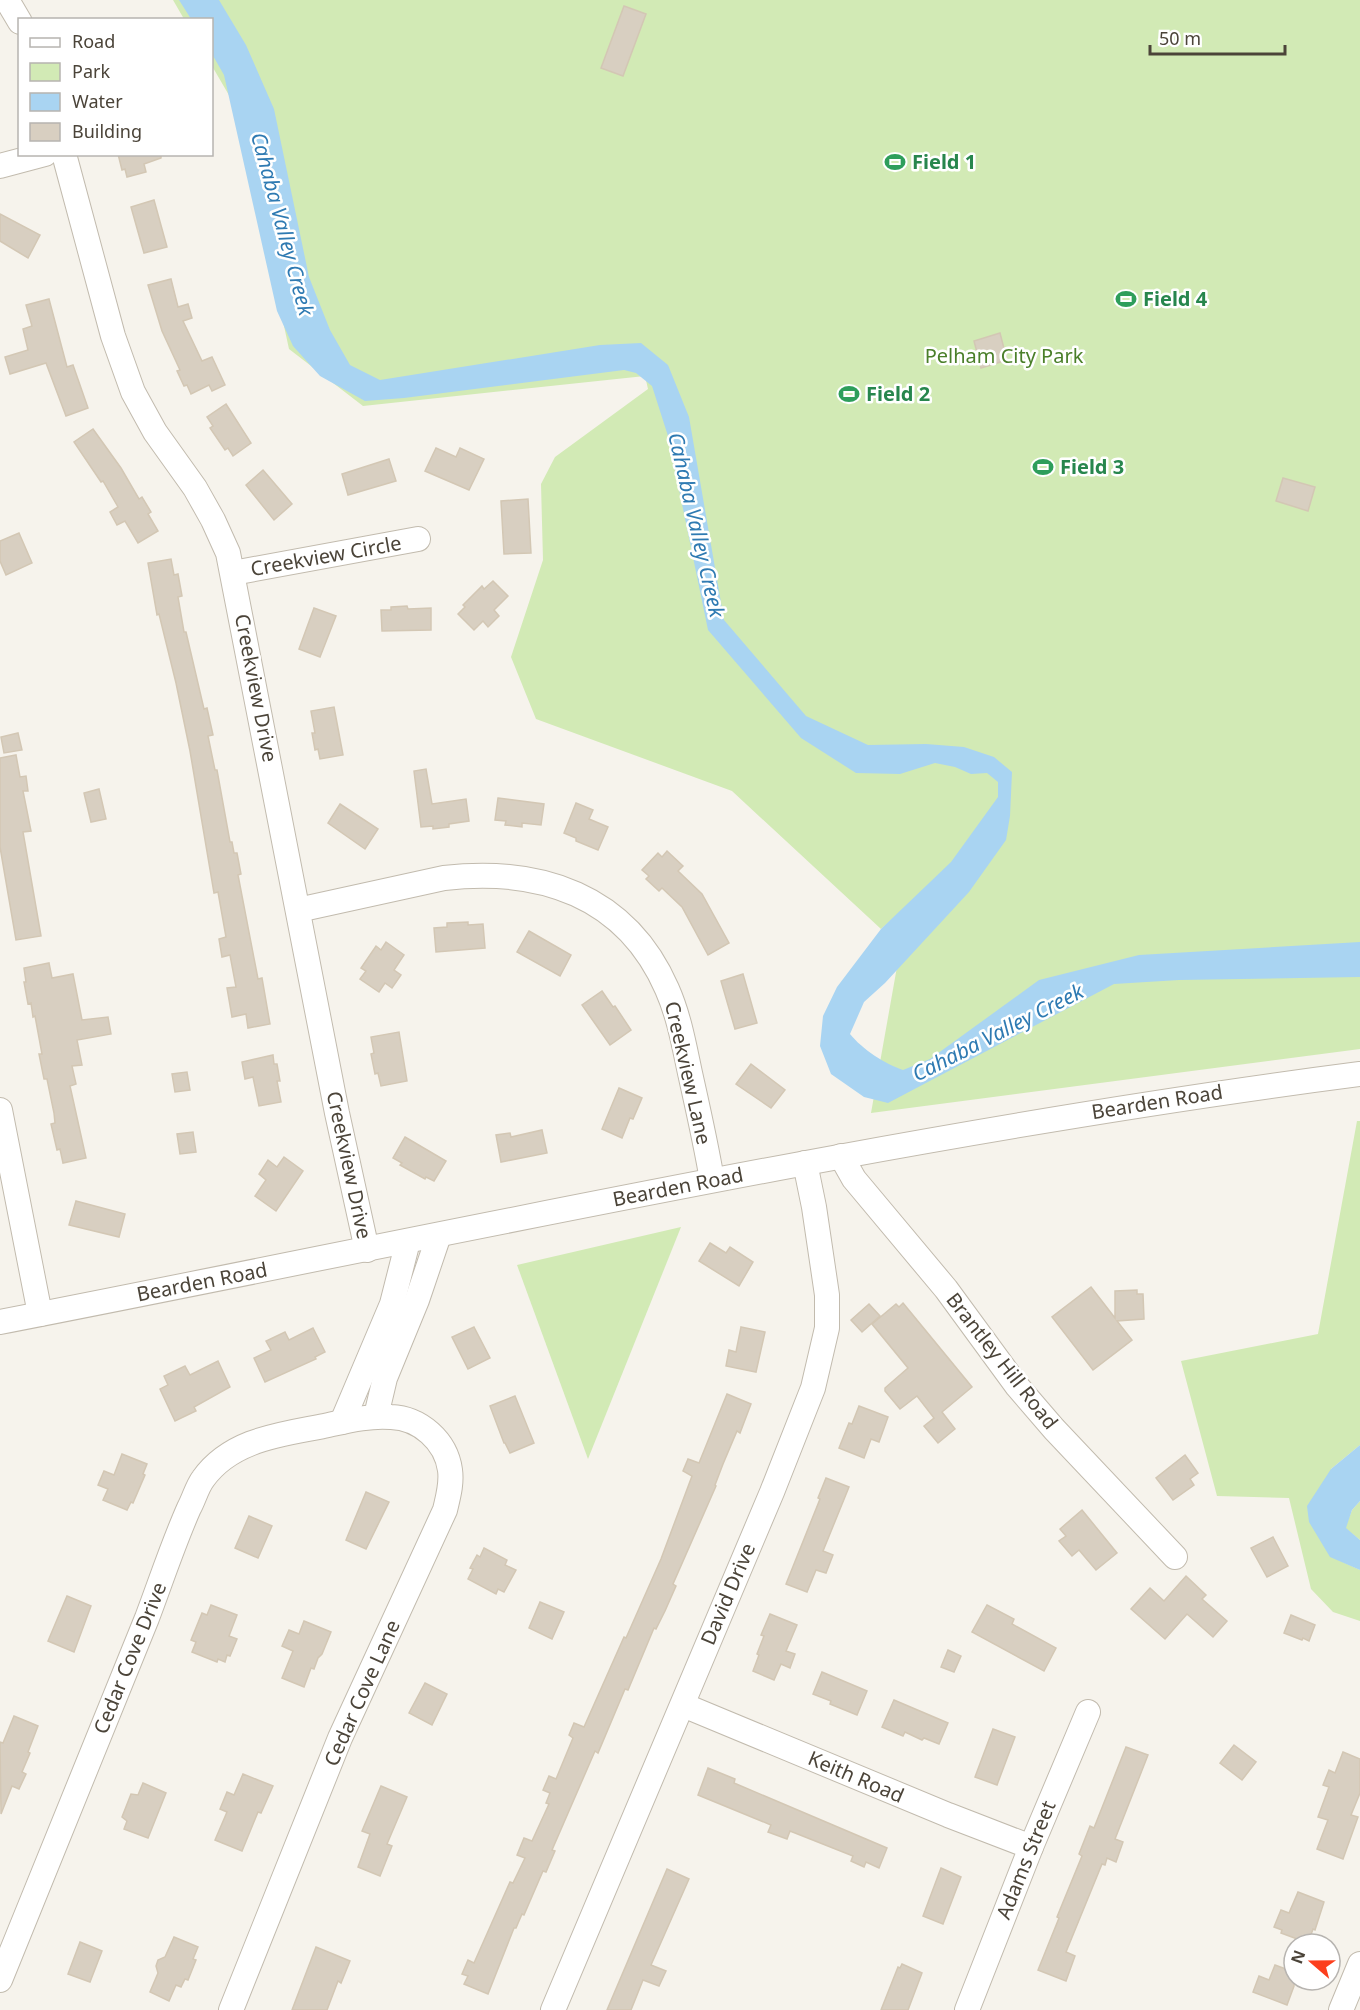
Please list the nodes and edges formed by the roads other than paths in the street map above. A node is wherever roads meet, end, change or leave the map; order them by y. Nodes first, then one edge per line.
1 (7, 0) edge
2 (18, 19) edge
3 (38, 156) edge
4 (65, 156) edge
5 (0, 166) edge
6 (418, 539) dead end
7 (233, 573) junction
8 (298, 910) junction
9 (1360, 1074) edge
10 (0, 1110) edge
11 (841, 1156) junction
12 (805, 1163) junction
13 (712, 1180) junction
14 (439, 1235) junction
15 (408, 1241) junction
16 (367, 1250) junction
17 (40, 1314) junction
18 (0, 1322) edge
19 (376, 1416) junction
20 (342, 1422) junction
21 (1175, 1557) dead end
22 (682, 1704) junction
23 (1088, 1712) dead end
24 (1031, 1846) junction
25 (1360, 1964) edge
26 (0, 1980) edge
27 (231, 2010) edge
28 (553, 2010) edge
29 (967, 2010) edge
30 (1341, 2010) edge

1 - 2 street
3 - 5 street
4 - 7 street, Creekview Drive
6 - 7 street, Creekview Circle
7 - 8 street, Creekview Drive
8 - 13 street, Creekview Lane
8 - 16 street, Creekview Drive
9 - 11 street, Bearden Road
10 - 17 street
11 - 12 street, Bearden Road
11 - 21 street, Brantley Hill Road
12 - 13 street, Bearden Road
12 - 22 street, David Drive
13 - 14 street, Bearden Road
14 - 15 street, Bearden Road
14 - 19 street
15 - 16 street, Bearden Road
15 - 20 street
16 - 17 street, Bearden Road
17 - 18 street, Bearden Road
19 - 20 street, Cedar Cove Drive
19 - 27 street, Cedar Cove Lane
20 - 26 street, Cedar Cove Drive
22 - 24 street, Keith Road
22 - 28 street, David Drive
23 - 24 street, Adams Street
24 - 29 street, Adams Street
25 - 30 street

